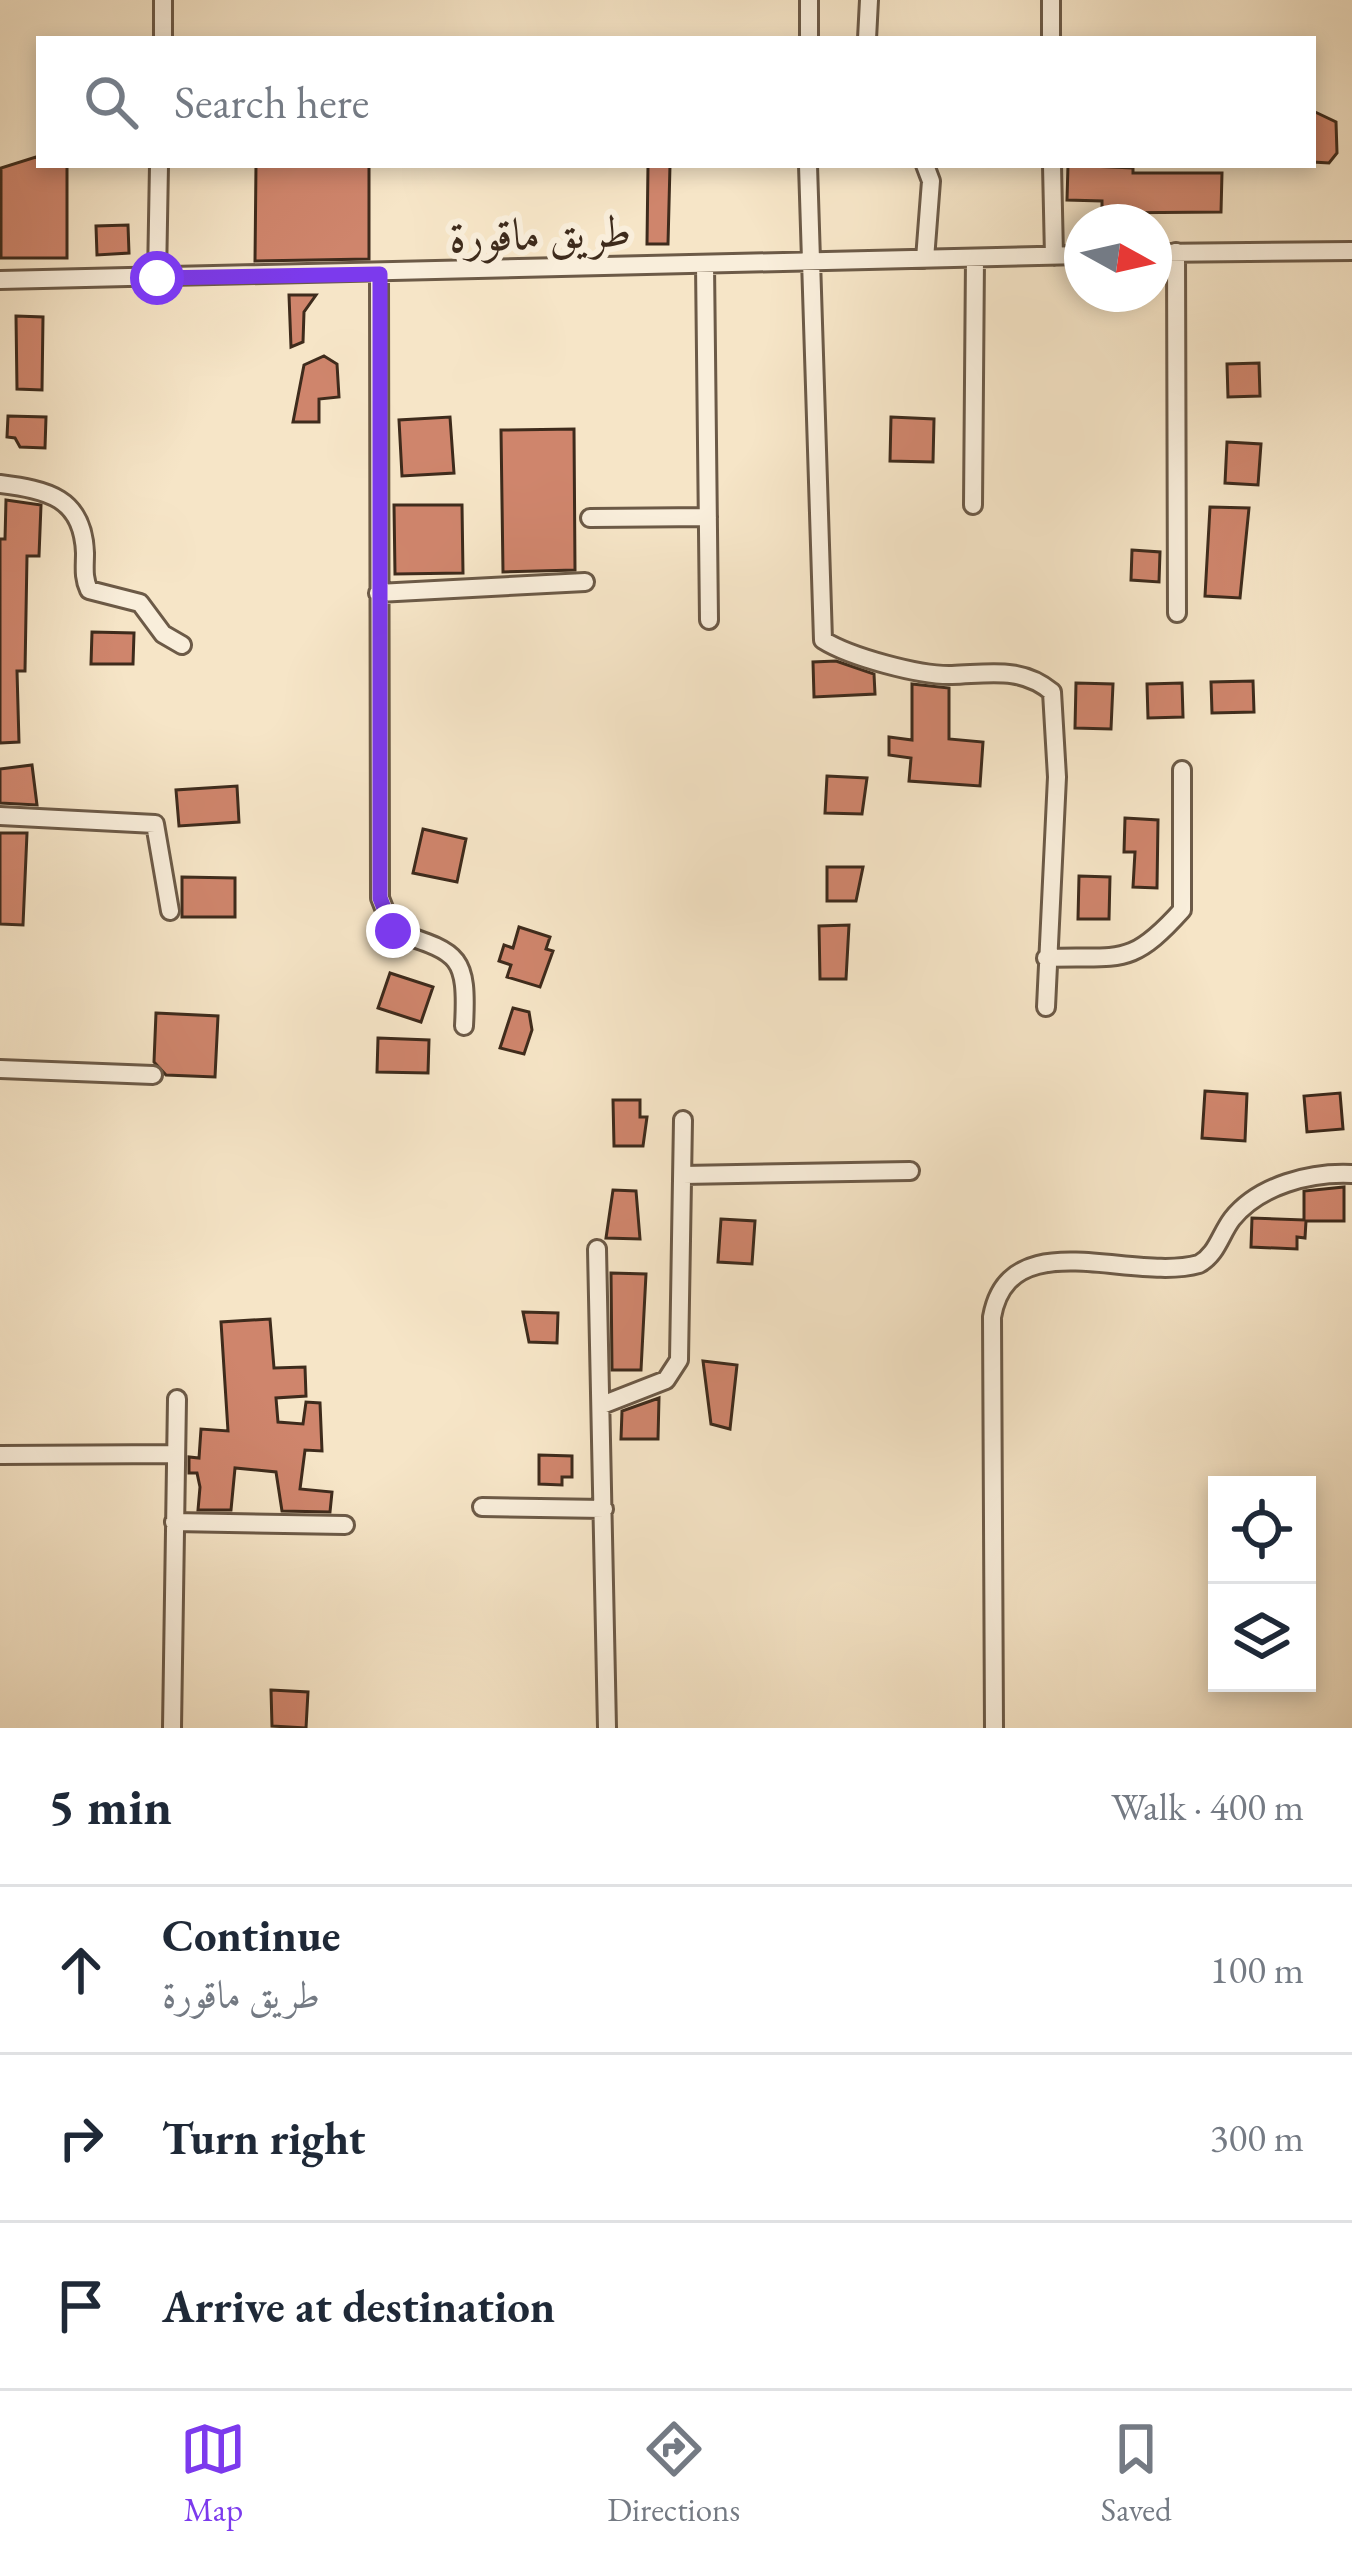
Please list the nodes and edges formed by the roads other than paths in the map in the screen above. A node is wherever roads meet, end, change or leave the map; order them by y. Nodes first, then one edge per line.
1 (163, 0) edge
2 (809, 0) edge
3 (868, 0) edge
4 (1051, 0) edge
5 (163, 36) edge
6 (809, 36) edge
7 (867, 36) edge
8 (1051, 36) edge
9 (159, 168) edge
10 (808, 168) edge
11 (926, 168) edge
12 (1052, 168) edge
13 (1352, 251) edge
14 (1172, 252) edge
15 (1176, 252) junction
16 (1054, 256) junction
17 (1064, 256) edge
18 (975, 258) junction
19 (926, 259) junction
20 (812, 262) junction
21 (705, 264) junction
22 (380, 274) junction
23 (157, 278) junction
24 (0, 280) edge
25 (0, 484) edge
26 (973, 505) dead end
27 (590, 518) dead end
28 (708, 518) junction
29 (585, 583) dead end
30 (378, 593) junction
31 (1177, 614) dead end
32 (709, 620) dead end
33 (182, 644) dead end
34 (1182, 770) dead end
35 (0, 816) edge
36 (170, 910) dead end
37 (1046, 958) junction
38 (1046, 1007) dead end
39 (464, 1026) dead end
40 (0, 1069) edge
41 (153, 1075) dead end
42 (683, 1120) dead end
43 (910, 1171) dead end
44 (1352, 1174) edge
45 (683, 1175) junction
46 (597, 1249) dead end
47 (177, 1400) dead end
48 (602, 1405) junction
49 (176, 1454) junction
50 (0, 1455) edge
51 (482, 1507) dead end
52 (604, 1510) junction
53 (174, 1522) junction
54 (345, 1526) dead end
55 (172, 1728) edge
56 (607, 1728) edge
57 (994, 1728) edge

1 - 5 street
2 - 6 street
3 - 7 street
4 - 8 street
9 - 23 street
10 - 20 street
11 - 19 street
12 - 16 street
13 - 15 street
14 - 15 street
15 - 31 street
16 - 17 street, طريق ماقورة
16 - 18 street, طريق ماقورة
18 - 19 street, طريق ماقورة
18 - 26 street
19 - 20 street, طريق ماقورة
20 - 21 street, طريق ماقورة
20 - 37 street
21 - 22 street, طريق ماقورة
21 - 28 street
22 - 23 street, طريق ماقورة
22 - 30 street
23 - 24 street, طريق ماقورة
25 - 33 street
27 - 28 street
28 - 32 street
29 - 30 street
30 - 39 street
34 - 37 street
35 - 36 street
37 - 38 street
40 - 41 street
42 - 45 street
43 - 45 street
44 - 57 street
45 - 48 street
46 - 48 street
47 - 49 street
48 - 52 street
49 - 50 street
49 - 53 street
51 - 52 street
52 - 56 street
53 - 54 street
53 - 55 street

